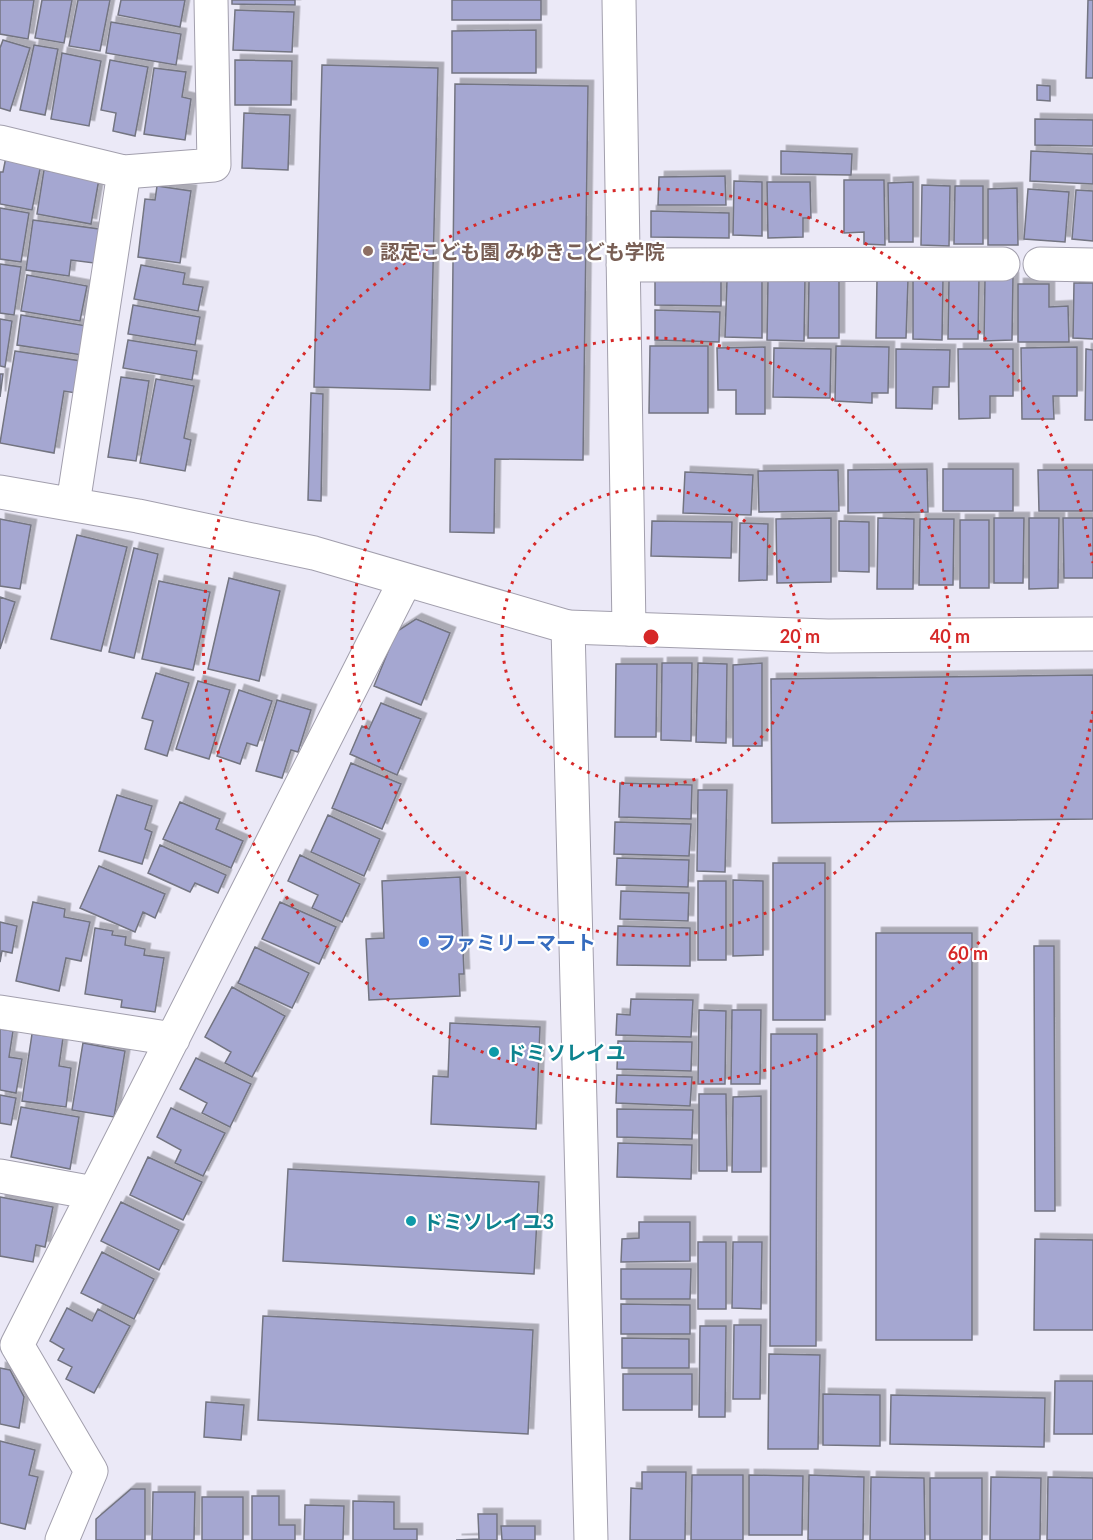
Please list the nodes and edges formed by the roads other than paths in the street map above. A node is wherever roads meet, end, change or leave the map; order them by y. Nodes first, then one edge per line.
1 (211, 0) edge
2 (619, 0) edge
3 (0, 142) edge
4 (124, 172) junction
5 (1003, 264) dead end
6 (1040, 264) dead end
7 (623, 265) junction
8 (1093, 265) edge
9 (0, 492) edge
10 (73, 504) junction
11 (405, 580) junction
12 (568, 627) junction
13 (628, 629) junction
14 (1093, 634) edge
15 (0, 1012) edge
16 (172, 1039) junction
17 (0, 1176) edge
18 (94, 1193) junction
19 (8, 1343) edge
20 (62, 1540) edge
21 (591, 1540) edge

1 - 4 street
2 - 7 street
3 - 4 street
4 - 10 street
5 - 7 street
6 - 8 street
7 - 13 street
9 - 10 street
10 - 11 street
11 - 12 street
11 - 16 street
12 - 13 street
12 - 21 street
13 - 14 street
15 - 16 street
16 - 18 street
17 - 18 street
18 - 19 street
19 - 20 street

